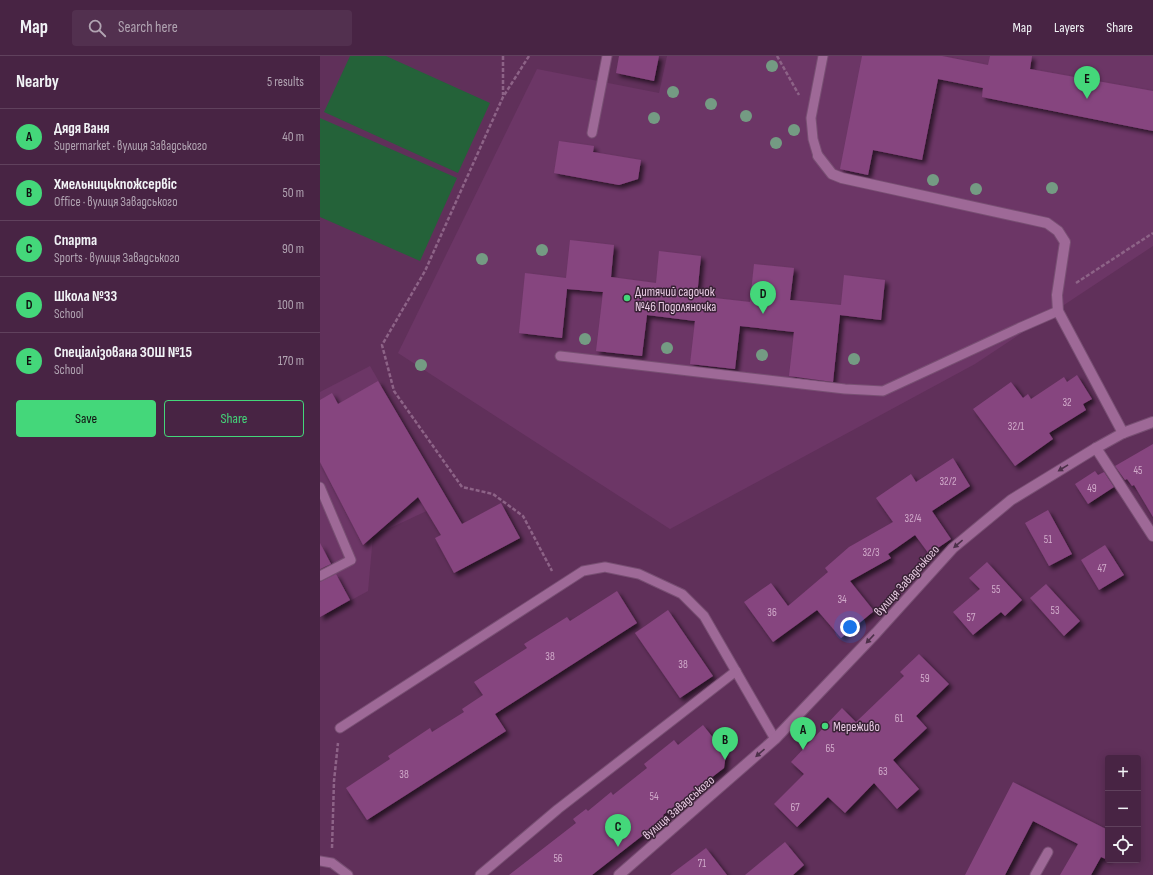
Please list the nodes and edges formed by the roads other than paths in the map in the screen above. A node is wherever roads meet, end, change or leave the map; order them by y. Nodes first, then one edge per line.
1 (607, 56) edge
2 (823, 56) edge
3 (592, 133) dead end
4 (818, 156) joint
5 (1058, 311) junction
6 (560, 356) dead end
7 (1153, 422) edge
8 (1123, 433) junction
9 (1096, 448) junction
10 (321, 489) edge
11 (1153, 536) edge
12 (320, 576) edge
13 (736, 671) junction
14 (340, 728) road end
15 (775, 739) junction
16 (1048, 852) dead end
17 (320, 861) edge
18 (348, 875) edge
19 (480, 875) edge
20 (619, 875) edge
21 (1035, 875) edge

1 - 3 lane
2 - 4 lane
4 - 5 street
5 - 6 lane
5 - 8 street
7 - 8 street, вулиця Завадського
8 - 9 street, вулиця Завадського
9 - 11 street
9 -> 15 street, вулиця Завадського
10 - 12 lane
13 - 14 lane
13 - 15 lane
13 - 19 lane
15 -> 20 street, вулиця Завадського
16 - 21 lane
17 - 18 lane

